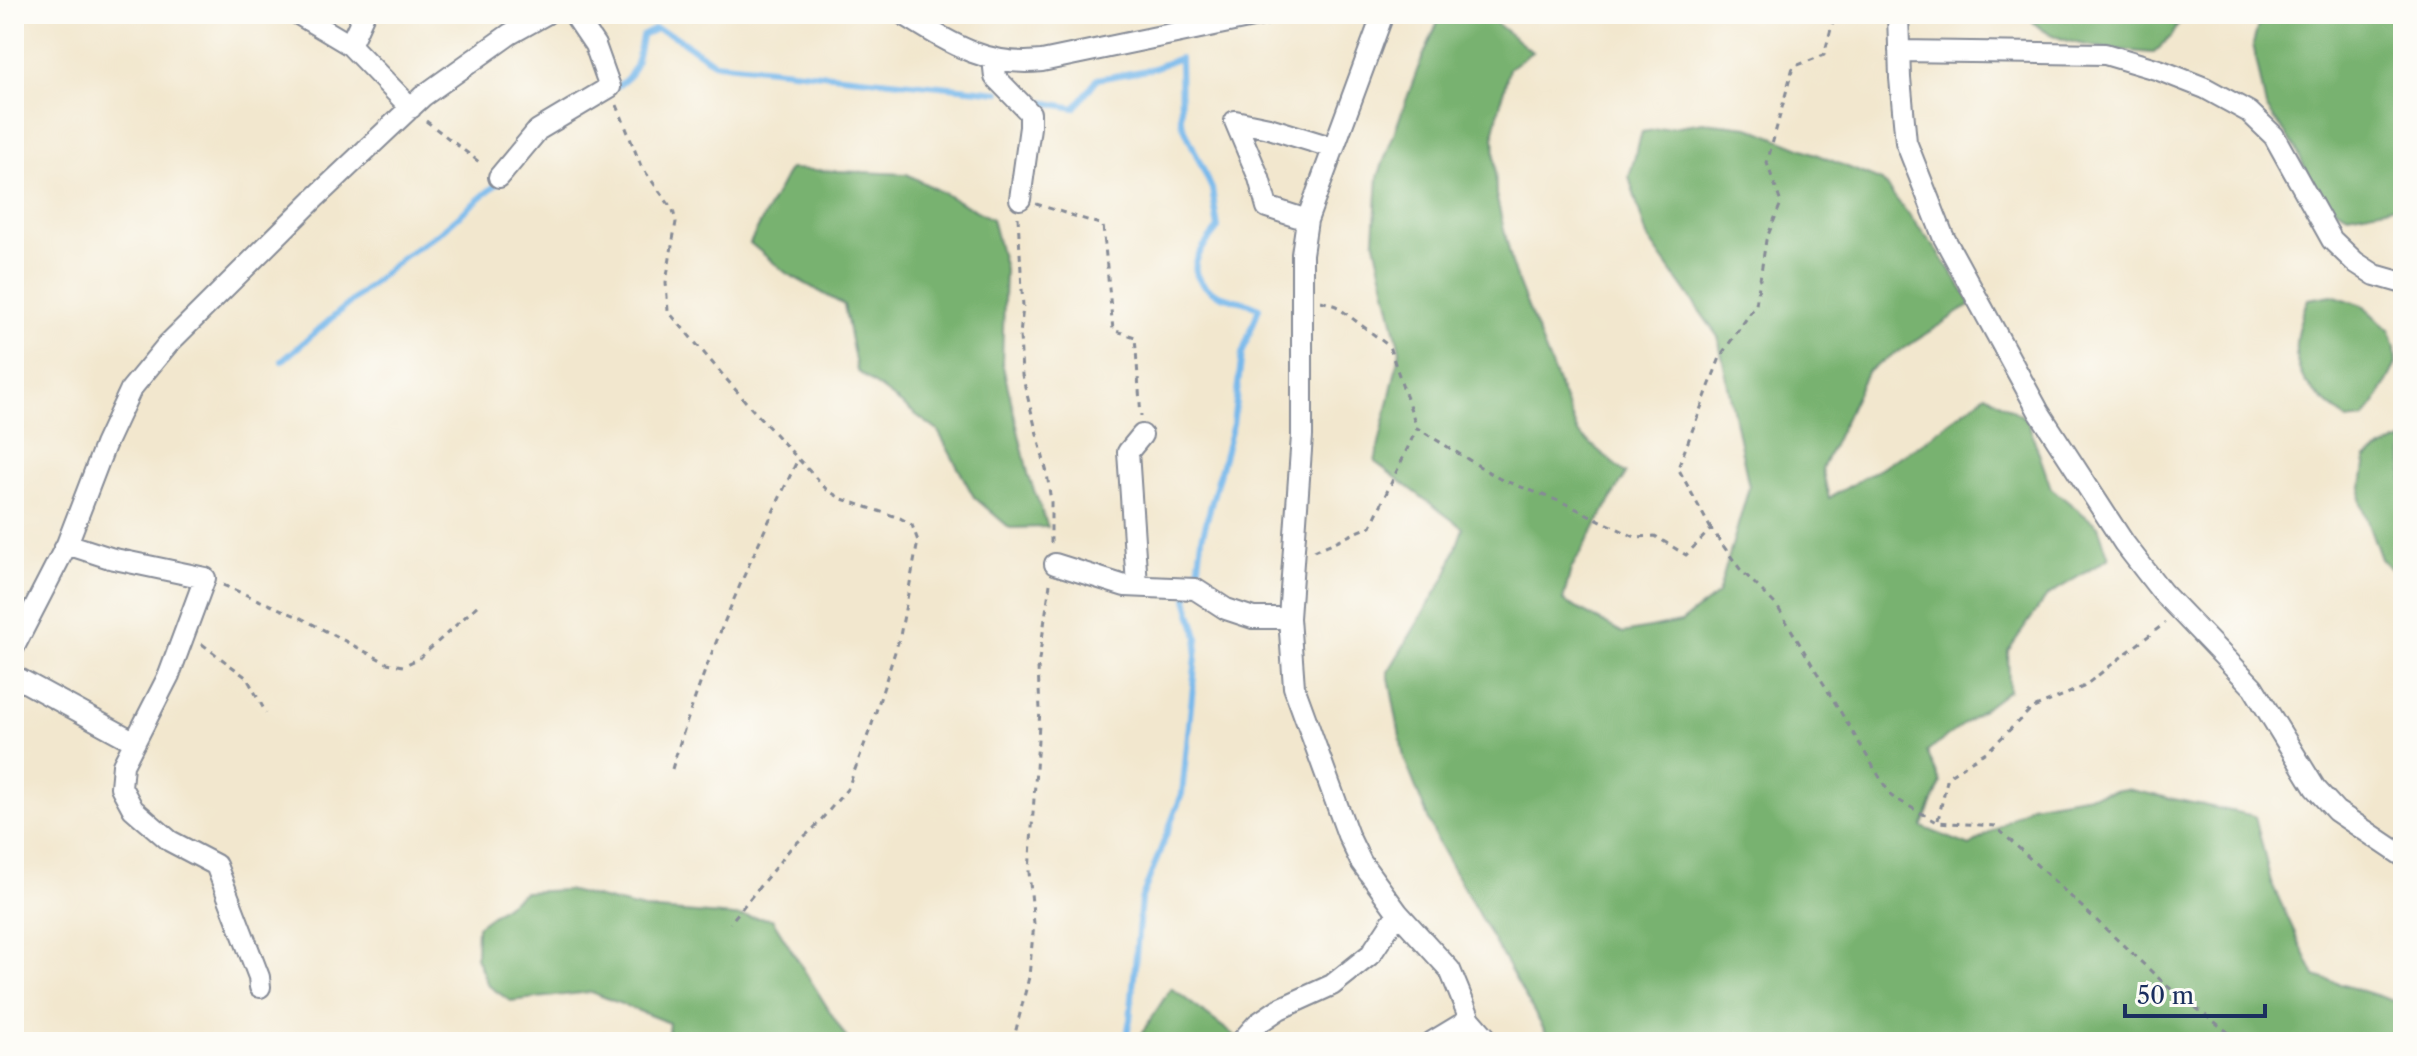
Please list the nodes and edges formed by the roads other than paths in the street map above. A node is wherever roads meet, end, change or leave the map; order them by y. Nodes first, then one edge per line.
1 (298, 14) edge
2 (364, 14) edge
3 (546, 14) edge
4 (574, 14) edge
5 (903, 14) edge
6 (1267, 14) edge
7 (1383, 14) edge
8 (1898, 14) edge
9 (350, 45) junction
10 (1899, 51) junction
11 (993, 59) junction
12 (411, 108) junction
13 (1334, 148) junction
14 (499, 177) road end
15 (1020, 199) road end
16 (1307, 220) junction
17 (2403, 283) edge
18 (1142, 435) road end
19 (67, 544) junction
20 (1055, 564) road end
21 (1137, 585) junction
22 (1289, 618) junction
23 (14, 647) edge
24 (14, 676) edge
25 (135, 742) junction
26 (2403, 856) edge
27 (1398, 913) junction
28 (260, 987) dead end
29 (1470, 1019) junction
30 (1241, 1042) edge
31 (1432, 1042) edge
32 (1490, 1042) edge

1 - 9 street
2 - 9 street
3 - 12 street
4 - 14 street
5 - 11 street
6 - 11 street
7 - 13 street
8 - 10 street
9 - 12 street
10 - 17 street
10 - 26 street
11 - 15 street
12 - 19 street
13 - 16 street
13 - 16 street
16 - 22 street
18 - 21 street
19 - 23 street
19 - 25 street
20 - 21 street
21 - 22 street
22 - 27 street
24 - 25 street
25 - 28 street
27 - 29 street
27 - 30 street
29 - 31 street
29 - 32 street

